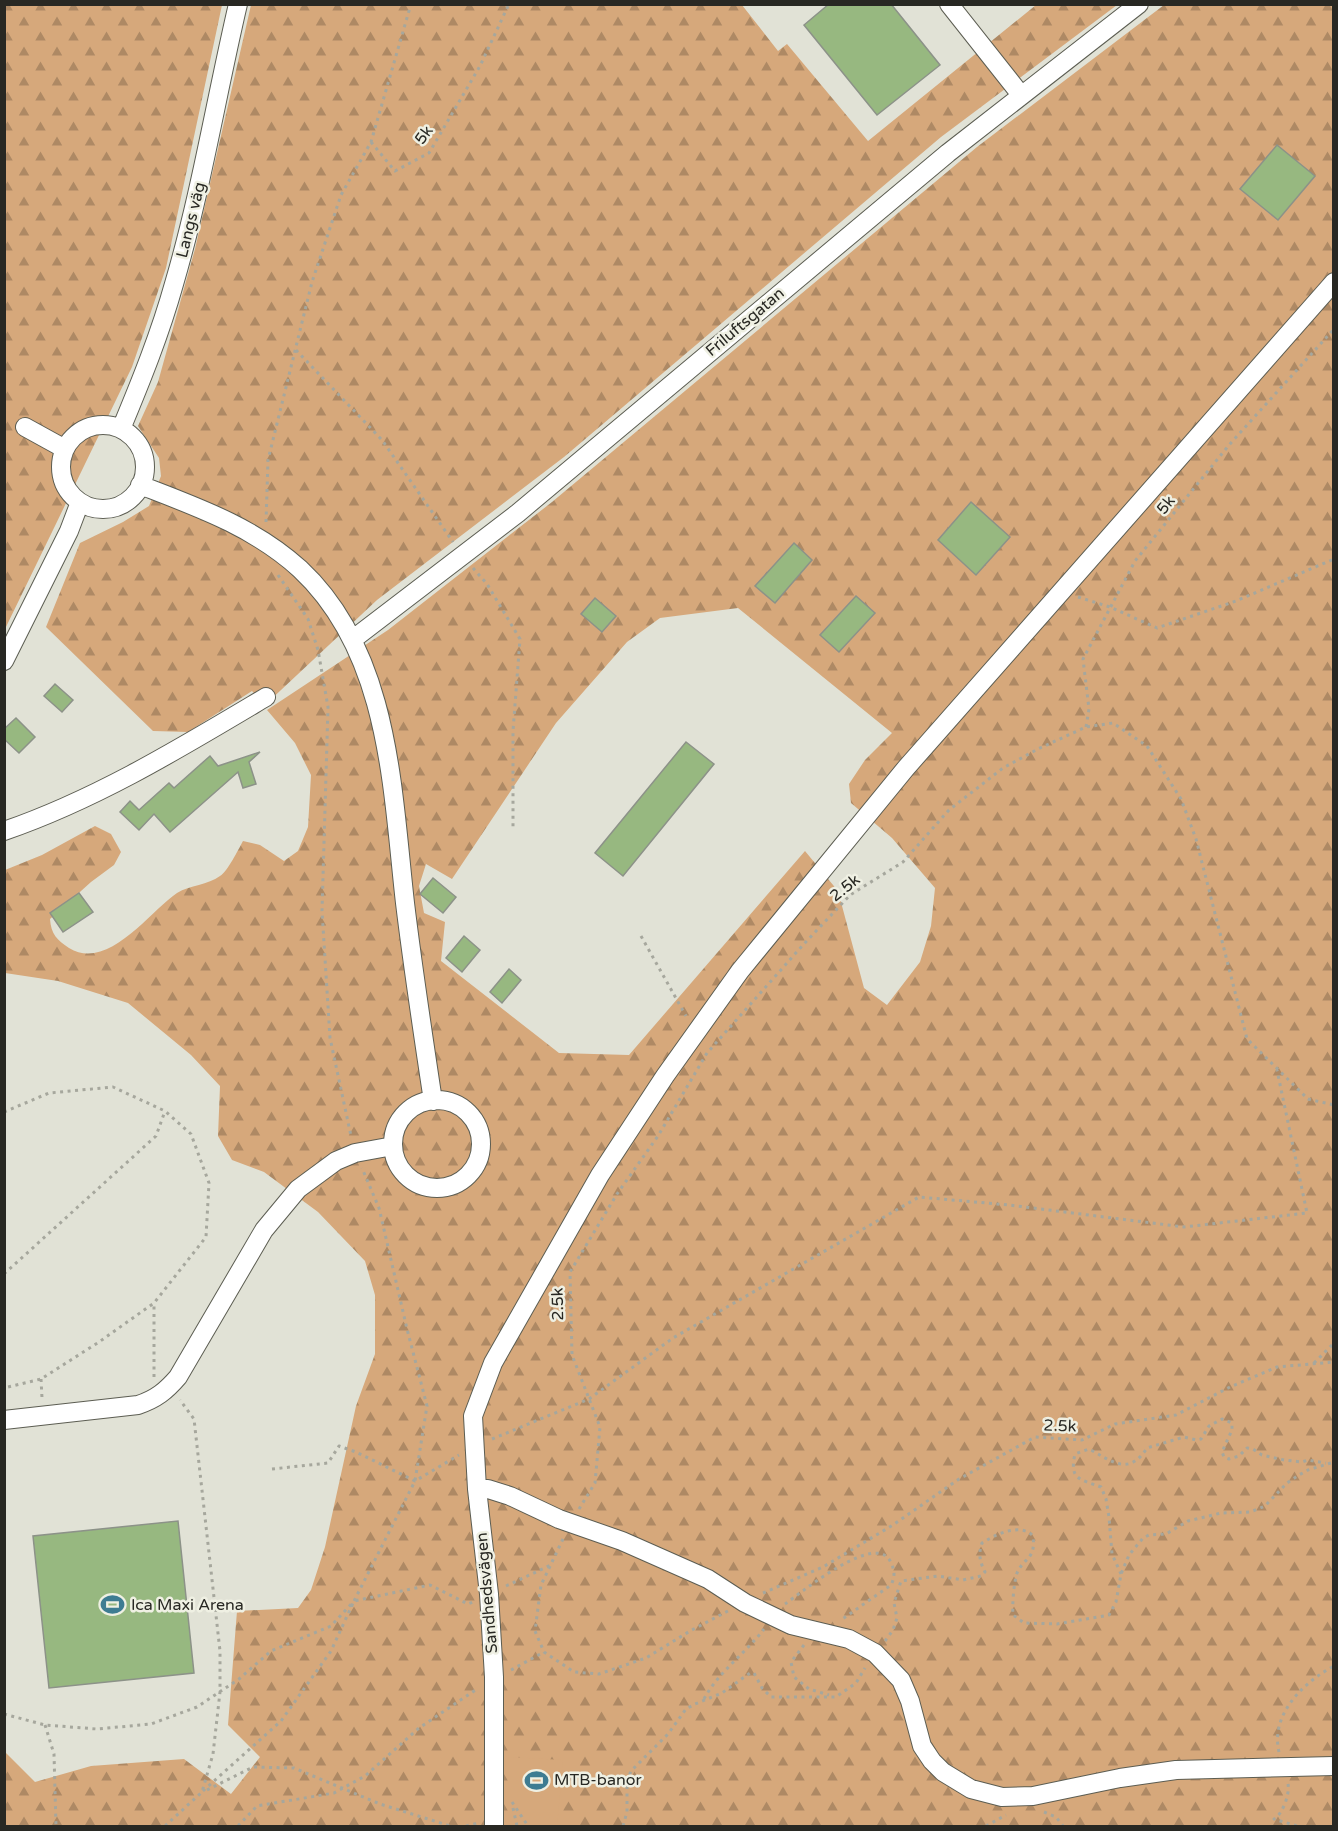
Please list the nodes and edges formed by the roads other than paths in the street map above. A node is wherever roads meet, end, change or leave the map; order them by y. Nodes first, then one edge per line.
1 (238, 4) edge
2 (949, 4) edge
3 (1139, 4) edge
4 (1021, 95) junction
5 (1334, 282) edge
6 (25, 427) dead end
7 (121, 429) junction
8 (65, 449) junction
9 (140, 485) junction
10 (81, 502) junction
11 (352, 640) junction
12 (4, 661) edge
13 (266, 697) dead end
14 (4, 831) edge
15 (433, 1101) junction
16 (393, 1146) junction
17 (4, 1420) edge
18 (477, 1489) junction
19 (1334, 1766) edge
20 (494, 1827) edge

1 - 7 street, Langs väg
2 - 4 street
3 - 4 street, Friluftsgatan
4 - 11 street, Friluftsgatan
5 - 18 street, Sandhedsvägen
6 - 8 street
7 - 8 street
7 - 9 street
8 - 10 street
9 - 10 street
9 - 11 street
10 - 12 street
11 - 15 street
13 - 14 street
15 - 16 street
15 - 16 street
16 - 17 street
18 - 19 street
18 - 20 street, Sandhedsvägen

